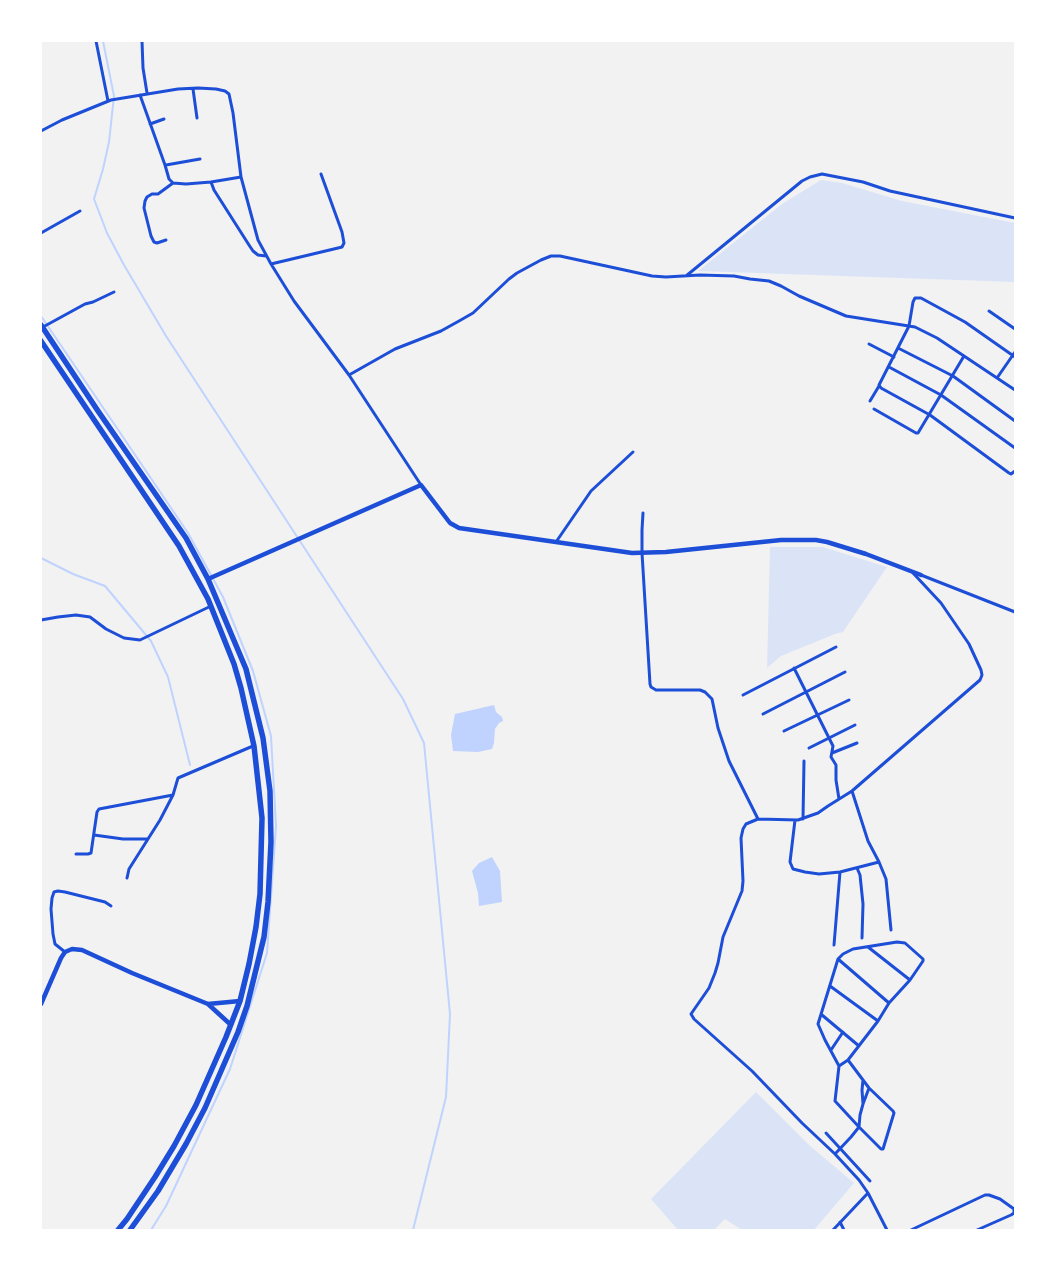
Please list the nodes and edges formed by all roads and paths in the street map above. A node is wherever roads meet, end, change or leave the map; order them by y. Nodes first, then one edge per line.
1 (96, 41) edge
2 (142, 41) edge
3 (193, 89) junction
4 (147, 94) junction
5 (140, 95) junction
6 (109, 100) junction
7 (197, 118) dead end
8 (164, 119) dead end
9 (150, 124) junction
10 (41, 131) edge
11 (200, 159) dead end
12 (165, 165) junction
13 (321, 174) dead end
14 (241, 176) junction
15 (211, 182) junction
16 (173, 183) junction
17 (80, 211) dead end
18 (1015, 218) edge
19 (41, 234) edge
20 (166, 240) dead end
21 (266, 256) junction
22 (271, 264) junction
23 (685, 276) junction
24 (114, 292) dead end
25 (989, 311) dead end
26 (43, 326) edge
27 (909, 326) junction
28 (1015, 329) edge
29 (41, 341) edge
30 (869, 344) dead end
31 (898, 348) junction
32 (1014, 355) edge
33 (964, 356) junction
34 (894, 357) junction
35 (889, 367) junction
36 (349, 375) junction
37 (953, 376) junction
38 (997, 378) junction
39 (880, 386) junction
40 (1015, 390) edge
41 (941, 396) junction
42 (870, 400) dead end
43 (874, 409) dead end
44 (930, 415) junction
45 (1015, 421) edge
46 (1015, 448) edge
47 (633, 452) dead end
48 (1015, 471) edge
49 (421, 485) junction
50 (644, 513) dead end
51 (556, 542) junction
52 (642, 553) junction
53 (912, 572) junction
54 (921, 576) joint
55 (209, 579) junction
56 (211, 606) junction
57 (1015, 612) edge
58 (41, 620) edge
59 (836, 647) dead end
60 (794, 668) junction
61 (845, 672) dead end
62 (806, 691) junction
63 (743, 694) dead end
64 (849, 700) dead end
65 (763, 714) dead end
66 (817, 715) junction
67 (855, 725) dead end
68 (784, 731) dead end
69 (829, 738) junction
70 (857, 743) dead end
71 (254, 746) junction
72 (809, 748) dead end
73 (832, 753) junction
74 (804, 762) dead end
75 (852, 791) junction
76 (173, 795) junction
77 (839, 799) junction
78 (758, 819) junction
79 (803, 819) junction
80 (794, 820) junction
81 (94, 835) junction
82 (148, 838) junction
83 (76, 854) dead end
84 (879, 862) junction
85 (858, 868) junction
86 (840, 872) junction
87 (127, 878) dead end
88 (112, 906) dead end
89 (891, 930) dead end
90 (862, 938) dead end
91 (834, 945) dead end
92 (868, 947) junction
93 (65, 952) junction
94 (838, 959) junction
95 (910, 980) junction
96 (830, 986) junction
97 (240, 1002) junction
98 (889, 1003) junction
99 (41, 1004) edge
100 (208, 1004) junction
101 (822, 1015) junction
102 (878, 1021) junction
103 (231, 1025) junction
104 (843, 1032) junction
105 (859, 1046) junction
106 (831, 1050) junction
107 (848, 1060) junction
108 (839, 1066) junction
109 (863, 1080) junction
110 (869, 1088) junction
111 (863, 1104) junction
112 (859, 1127) junction
113 (826, 1133) dead end
114 (841, 1149) junction
115 (835, 1154) junction
116 (870, 1181) dead end
117 (868, 1193) junction
118 (840, 1222) junction
119 (923, 1224) junction
120 (118, 1230) edge
121 (130, 1230) edge
122 (833, 1230) edge
123 (844, 1230) edge
124 (887, 1230) edge
125 (911, 1230) edge
126 (926, 1230) edge
127 (976, 1230) edge

1 - 6 street
2 - 4 street
3 - 4 street
3 - 7 street
3 - 14 street
4 - 5 street
5 - 6 street
5 - 9 street
6 - 10 street
8 - 9 street
9 - 12 street
11 - 12 street
12 - 16 street
13 - 22 street
14 - 15 street
14 - 21 street
15 - 16 street
15 - 21 street
16 - 20 street
17 - 19 street
18 - 23 street
21 - 22 street
22 - 36 street
23 - 27 street
23 - 36 street
24 - 26 street
25 - 28 street
26 - 55 highway
27 - 31 street
27 - 32 street
27 - 33 street
29 - 56 highway
30 - 34 street
31 - 34 street
31 - 37 street
32 - 38 street
33 - 37 street
33 - 38 street
34 - 35 street
35 - 39 street
35 - 41 street
36 - 49 street
37 - 41 street
37 - 45 street
38 - 40 street
39 - 42 street
39 - 44 street
41 - 44 street
41 - 46 street
43 - 44 street
44 - 48 street
47 - 51 street
49 - 51 street
49 - 55 street
50 - 52 street
51 - 52 street
52 - 53 street
52 - 78 street
53 - 54 street
53 - 75 street
54 - 57 street
55 - 121 highway
56 - 58 street
56 - 71 highway
59 - 60 street
60 - 62 street
60 - 63 street
61 - 62 street
62 - 65 street
62 - 66 street
64 - 66 street
66 - 68 street
66 - 69 street
67 - 69 street
69 - 72 street
69 - 73 street
70 - 73 street
71 - 76 street
71 - 97 highway
73 - 77 street
74 - 79 street
75 - 77 street
75 - 84 street
76 - 81 street
76 - 82 street
77 - 79 street
78 - 80 street
78 - 115 street
79 - 80 street
80 - 86 street
81 - 82 street
81 - 83 street
82 - 87 street
84 - 85 street
84 - 89 street
85 - 86 street
85 - 90 street
86 - 91 street
88 - 93 street
92 - 94 street
92 - 95 street
92 - 95 street
93 - 99 street
93 - 100 street
94 - 96 street
94 - 98 street
95 - 98 street
96 - 101 street
96 - 102 street
97 - 100 street
97 - 103 highway
98 - 102 street
100 - 103 street
101 - 104 street
101 - 106 street
102 - 105 street
103 - 120 highway
104 - 105 street
104 - 106 street
105 - 107 street
106 - 108 street
107 - 108 street
107 - 109 street
108 - 112 street
109 - 110 street
109 - 111 street
110 - 111 street
110 - 112 street
111 - 112 street
112 - 114 street
113 - 114 street
114 - 115 street
114 - 116 street
115 - 117 street
117 - 118 street
117 - 124 street
118 - 122 street
118 - 123 street
119 - 125 street
119 - 126 street
119 - 127 street

